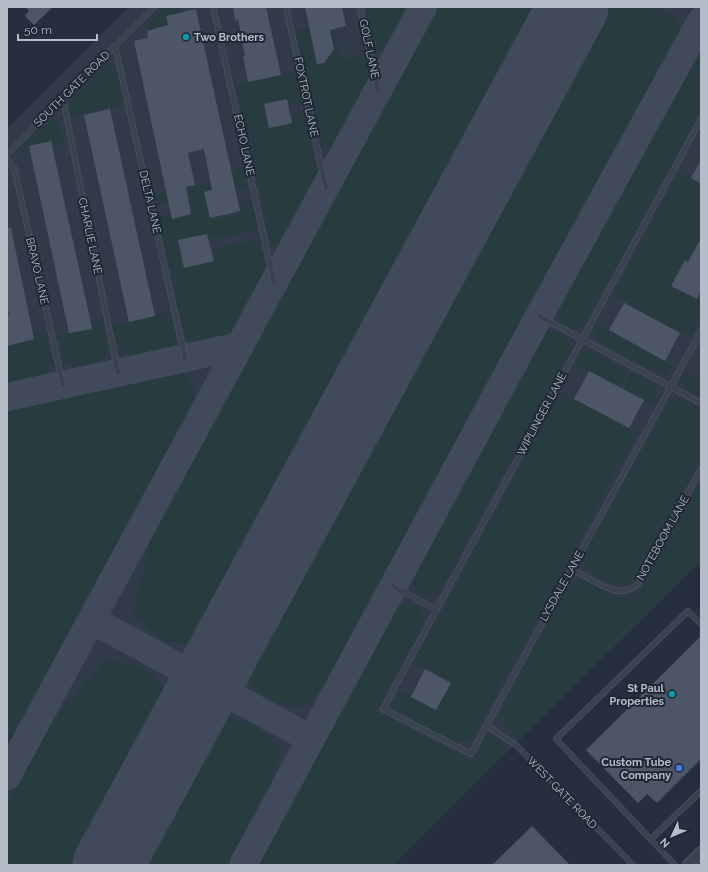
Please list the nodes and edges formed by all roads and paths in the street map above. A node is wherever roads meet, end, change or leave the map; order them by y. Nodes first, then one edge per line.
1 (154, 7) edge
2 (213, 7) edge
3 (286, 7) edge
4 (360, 7) edge
5 (116, 46) junction
6 (378, 91) dead end
7 (62, 99) junction
8 (701, 120) edge
9 (7, 154) edge
10 (7, 160) edge
11 (326, 188) dead end
12 (274, 284) dead end
13 (539, 316) dead end
14 (701, 331) edge
15 (582, 339) junction
16 (185, 358) dead end
17 (118, 373) dead end
18 (63, 385) dead end
19 (671, 387) junction
20 (701, 403) edge
21 (701, 469) edge
22 (572, 569) junction
23 (393, 586) dead end
24 (436, 610) junction
25 (701, 624) edge
26 (383, 709) joint
27 (487, 726) junction
28 (701, 791) edge
29 (651, 840) junction
30 (701, 852) edge
31 (633, 865) edge
32 (675, 865) edge
33 (688, 865) edge

1 - 5 lane, SOUTH GATE ROAD
2 - 12 lane, ECHO LANE
3 - 11 lane, FOXTROT LANE
4 - 6 lane, GOLF LANE
5 - 7 lane, SOUTH GATE ROAD
5 - 16 lane, DELTA LANE
7 - 9 lane, SOUTH GATE ROAD
7 - 17 lane, CHARLIE LANE
8 - 15 lane, WIPLINGER LANE
10 - 18 lane, BRAVO LANE
13 - 15 lane
14 - 19 lane, LYSDALE LANE
15 - 19 lane
15 - 24 lane, WIPLINGER LANE
19 - 20 lane
19 - 22 lane, LYSDALE LANE
21 - 22 lane, NOTEBOOM LANE
22 - 27 lane, LYSDALE LANE
23 - 24 lane
24 - 26 lane, WIPLINGER LANE
25 - 29 lane
26 - 27 lane, LYSDALE LANE
27 - 31 lane, WEST GATE ROAD
28 - 29 lane
29 - 32 lane
30 - 33 street

